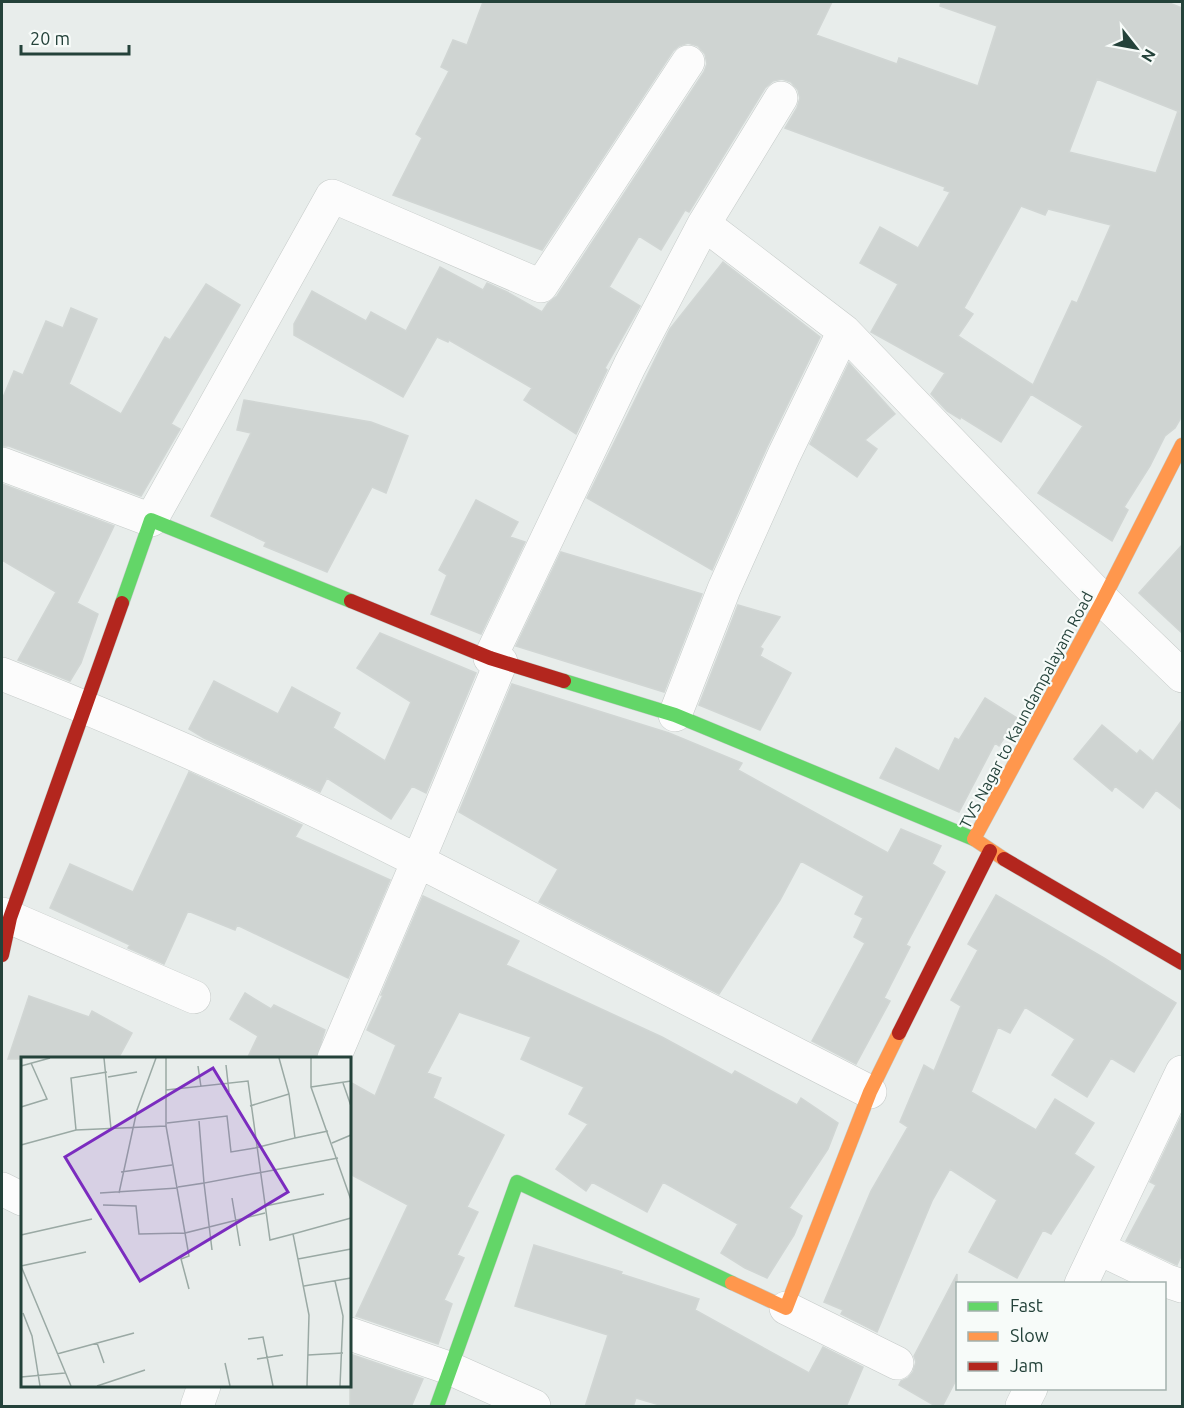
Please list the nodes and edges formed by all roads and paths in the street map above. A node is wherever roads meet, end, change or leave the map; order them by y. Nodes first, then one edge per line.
1 (688, 62) dead end
2 (781, 98) dead end
3 (704, 224) junction
4 (844, 331) junction
5 (1182, 445) edge
6 (2, 464) edge
7 (151, 520) junction
8 (1103, 600) junction
9 (496, 660) junction
10 (2, 674) edge
11 (1182, 676) edge
12 (86, 707) junction
13 (675, 714) junction
14 (974, 839) junction
15 (990, 851) junction
16 (418, 861) junction
17 (6, 916) edge
18 (2, 955) edge
19 (1182, 963) edge
20 (194, 997) dead end
21 (335, 1057) edge
22 (1182, 1072) edge
23 (870, 1092) junction
24 (2, 1190) edge
25 (21, 1199) edge
26 (1098, 1248) junction
27 (1082, 1282) edge
28 (1182, 1286) edge
29 (786, 1308) junction
30 (351, 1334) edge
31 (897, 1363) dead end
32 (449, 1368) junction
33 (204, 1387) edge
34 (1030, 1390) edge
35 (197, 1407) edge
36 (437, 1407) edge
37 (534, 1407) edge
38 (1022, 1407) edge

1 - 7 street
2 - 3 street
3 - 4 street
3 - 9 street
4 - 8 street
4 - 13 street
5 - 8 street, TVS Nagar to Kaundampalayam Road
6 - 7 street
7 - 9 street
7 - 12 street
8 - 11 street
8 - 14 street, TVS Nagar to Kaundampalayam Road
9 - 13 street
9 - 16 street
10 - 12 street
12 - 16 street
12 - 17 street
13 - 14 street
14 - 15 street, TVS Nagar to Kaundampalayam Road
15 - 19 street, TVS Nagar to Kaundampalayam Road
15 - 23 street
16 - 21 street
16 - 23 street
17 - 18 street
17 - 20 street
22 - 26 street
23 - 29 street
24 - 25 street
26 - 27 street
26 - 28 street
29 - 31 street
29 - 32 street
30 - 32 street
32 - 36 street
32 - 37 street
33 - 35 street
34 - 38 street

